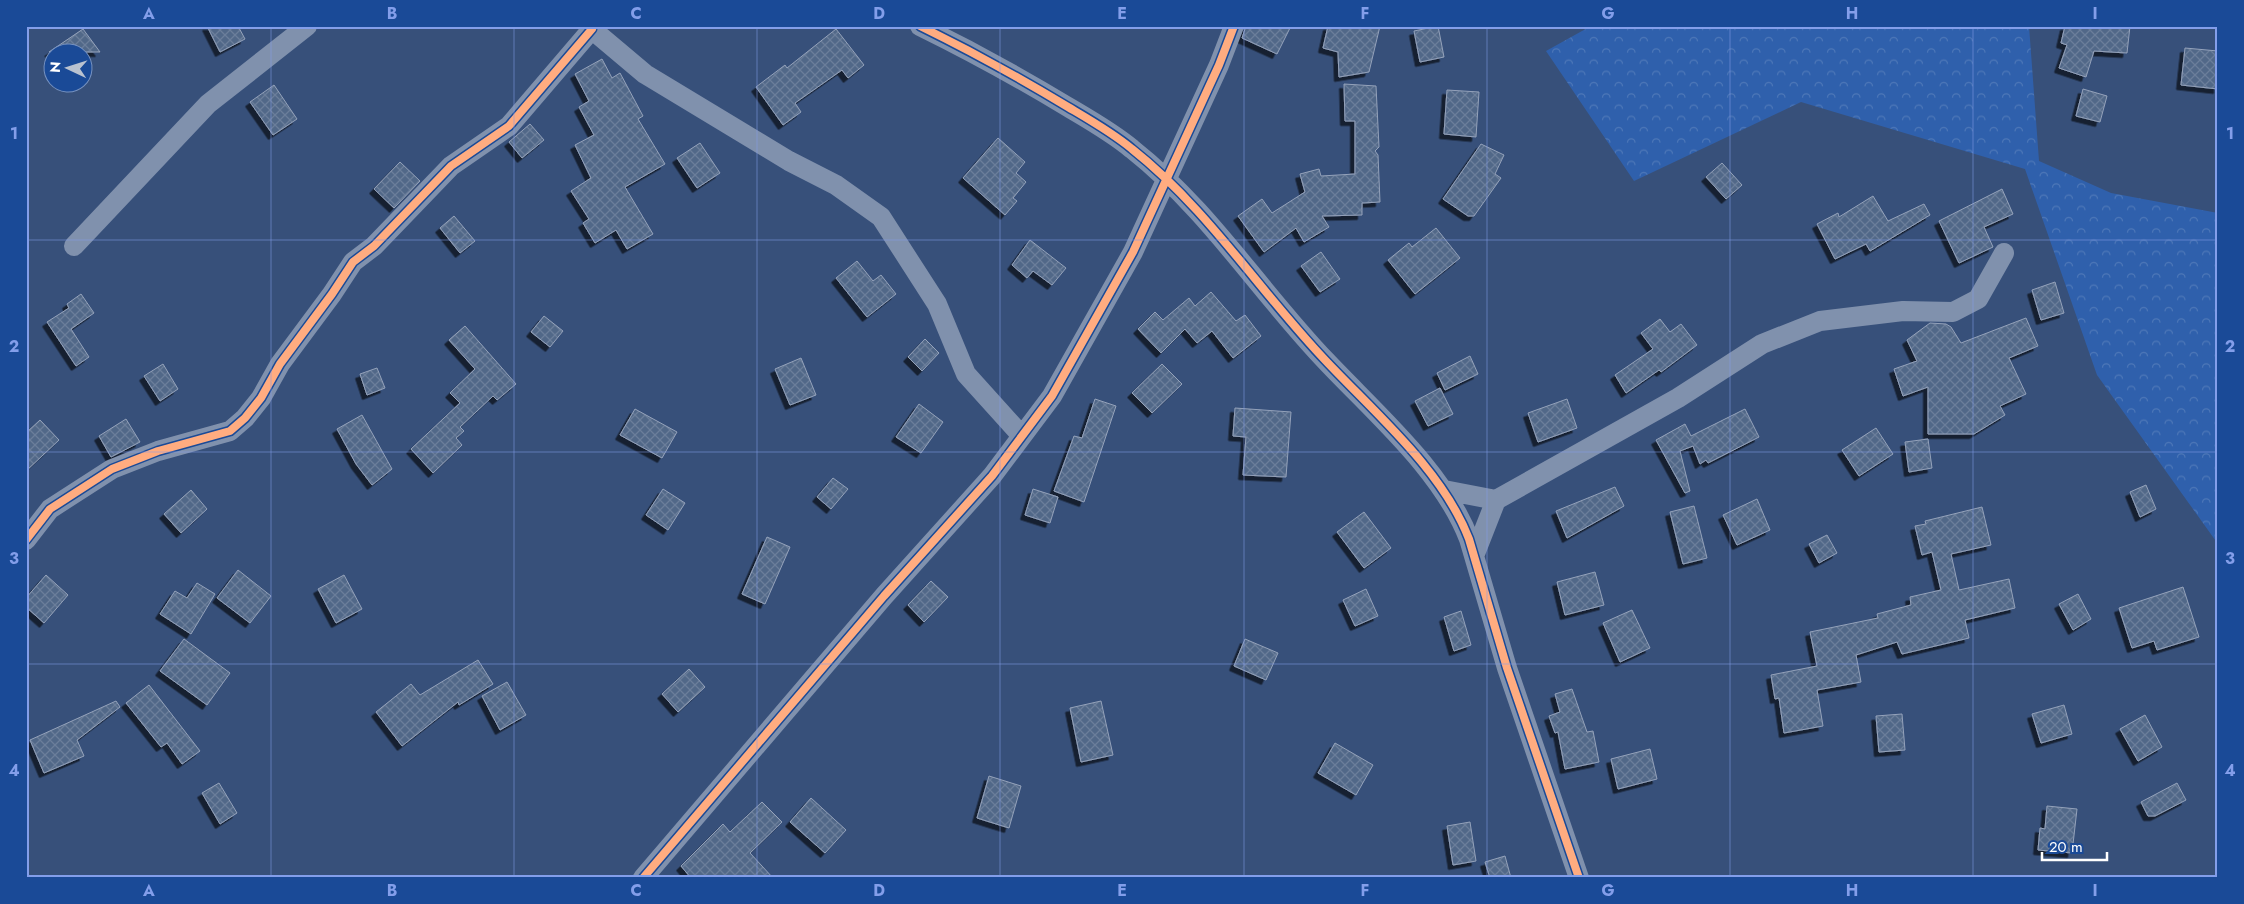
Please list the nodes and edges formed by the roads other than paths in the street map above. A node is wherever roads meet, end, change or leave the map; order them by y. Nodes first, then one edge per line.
1 (307, 26) edge
2 (920, 26) edge
3 (1234, 26) edge
4 (590, 28) edge
5 (1167, 180) junction
6 (74, 246) dead end
7 (2004, 253) dead end
8 (1022, 436) junction
9 (1444, 490) junction
10 (1496, 500) junction
11 (26, 540) edge
12 (1474, 556) junction
13 (643, 878) edge
14 (1579, 878) edge

1 - 6 street
2 - 5 street
3 - 5 street
4 - 8 street
4 - 11 street
5 - 8 street
5 - 9 street
7 - 10 street
8 - 13 street
9 - 10 street
9 - 12 street
10 - 12 street
12 - 14 street

